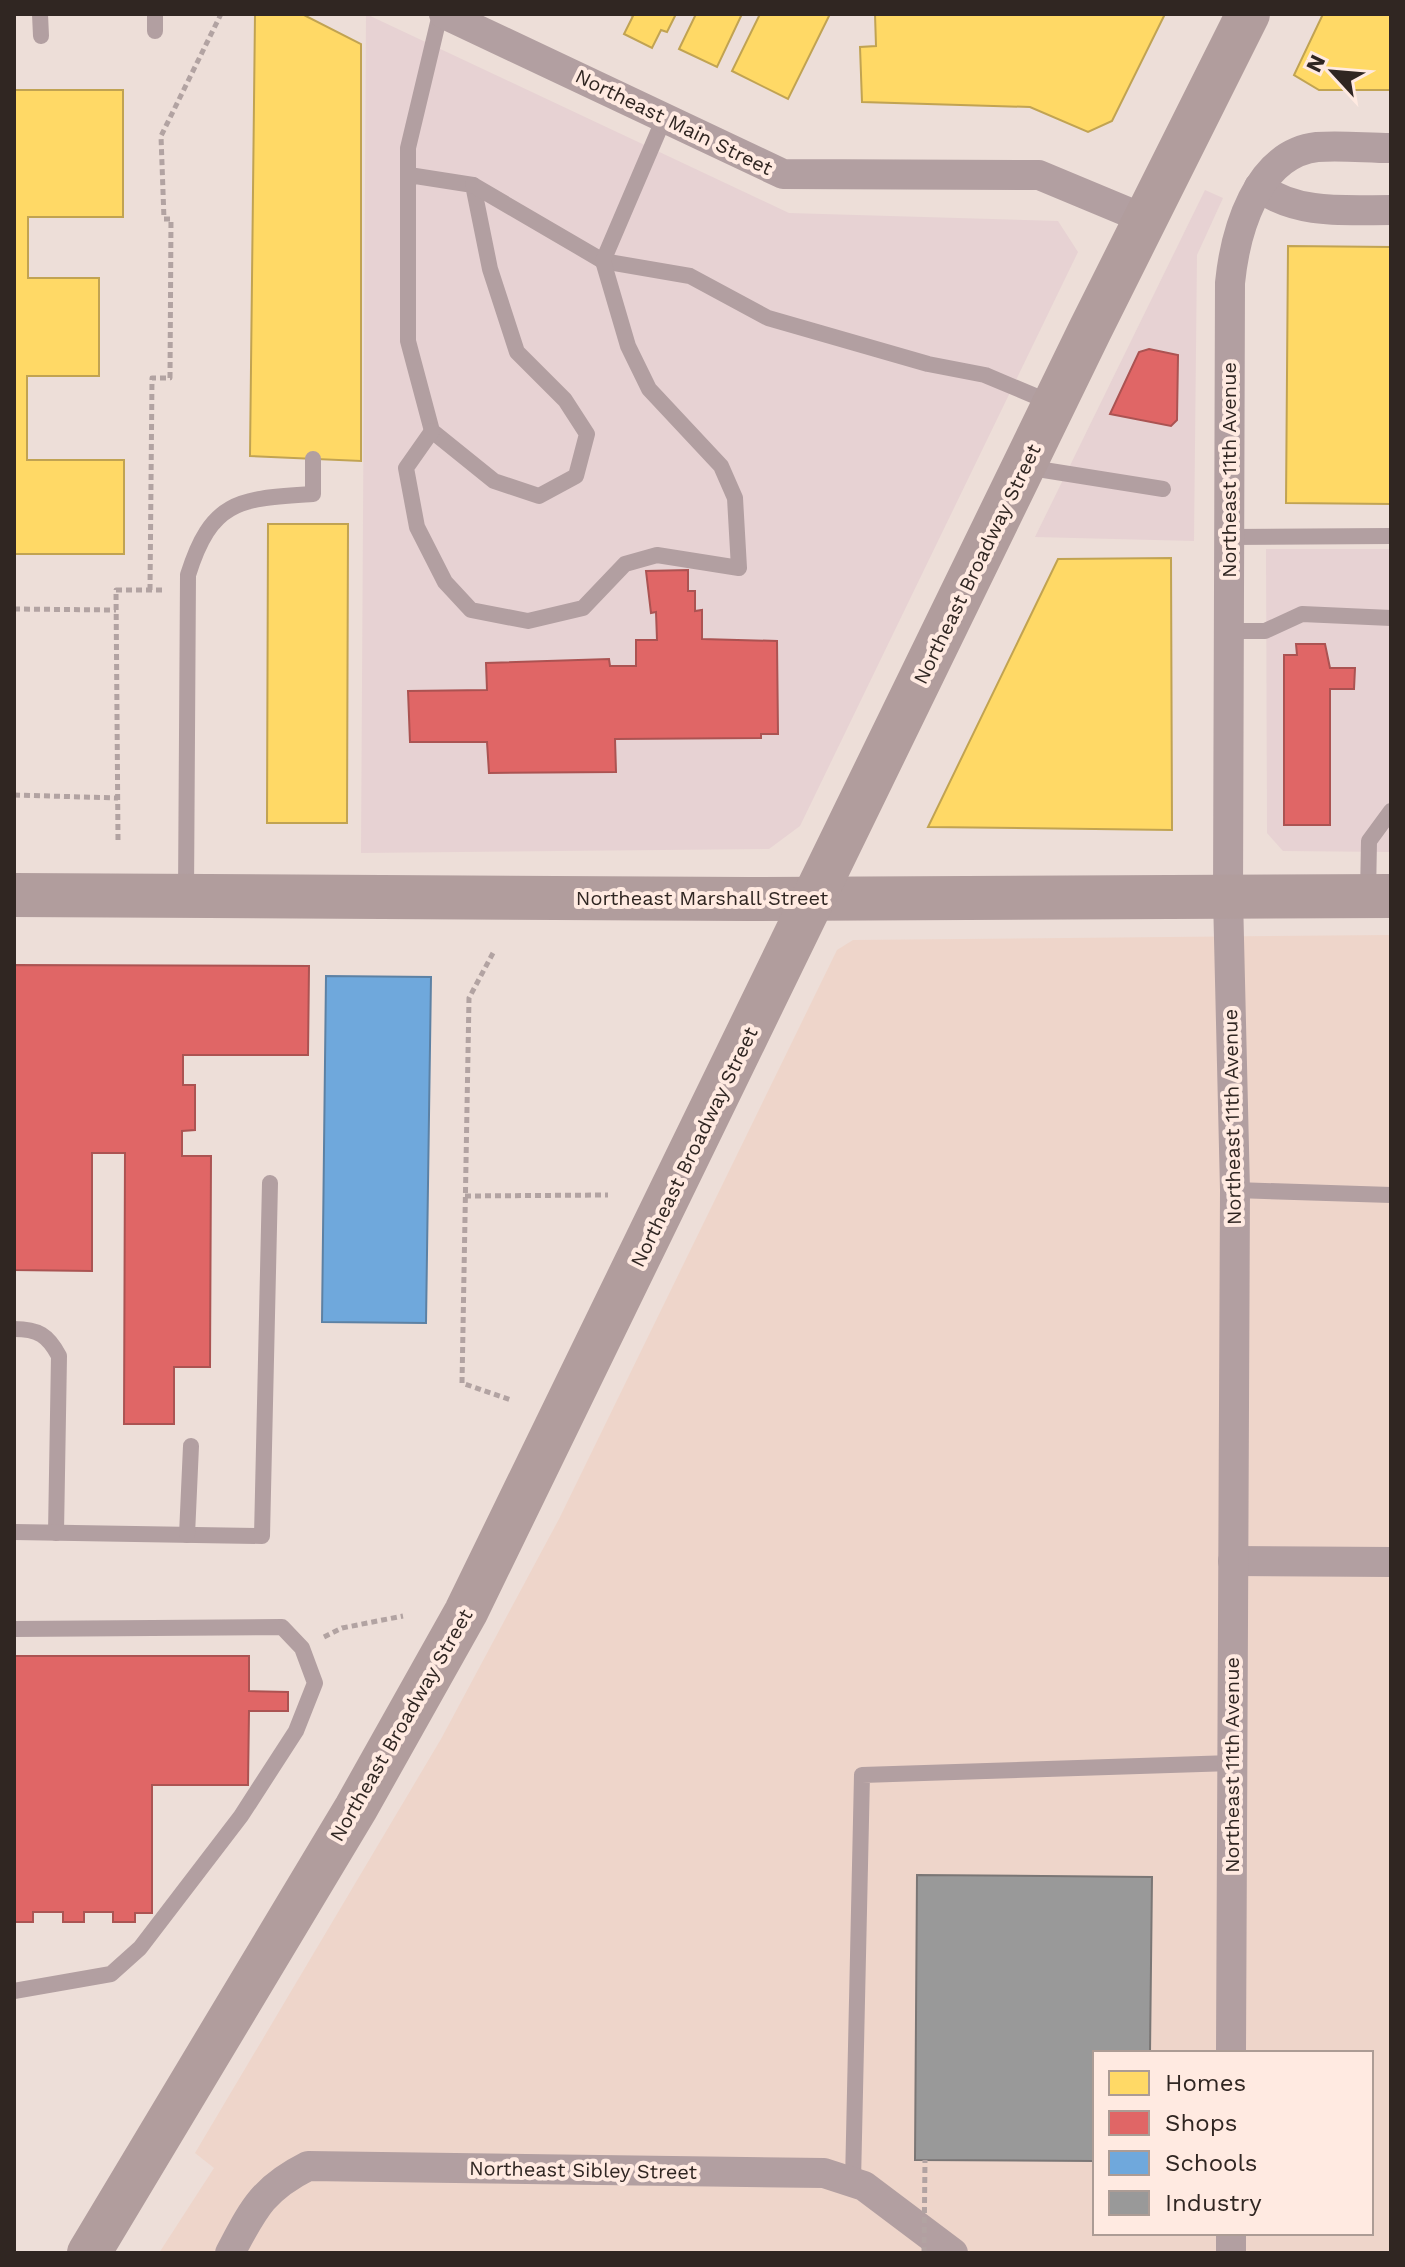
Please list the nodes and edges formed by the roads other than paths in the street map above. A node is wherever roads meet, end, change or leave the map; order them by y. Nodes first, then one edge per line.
1 (40, 14) edge
2 (1248, 14) edge
3 (450, 16) edge
4 (41, 36) dead end
5 (665, 116) junction
6 (1391, 148) edge
7 (409, 175) junction
8 (473, 185) junction
9 (1259, 187) junction
10 (1391, 210) edge
11 (1147, 220) junction
12 (603, 261) junction
13 (1054, 404) junction
14 (432, 431) junction
15 (313, 459) dead end
16 (1024, 467) junction
17 (1163, 489) dead end
18 (1391, 536) edge
19 (1227, 537) junction
20 (1391, 618) edge
21 (1231, 631) junction
22 (1391, 811) edge
23 (186, 894) junction
24 (14, 895) edge
25 (1380, 896) edge
26 (1228, 897) junction
27 (816, 899) junction
28 (270, 1183) dead end
29 (1235, 1190) junction
30 (1391, 1195) edge
31 (14, 1329) edge
32 (191, 1446) dead end
33 (14, 1532) edge
34 (56, 1533) junction
35 (187, 1535) junction
36 (1233, 1561) junction
37 (1391, 1562) edge
38 (14, 1629) edge
39 (1232, 1763) junction
40 (14, 1991) edge
41 (1231, 2051) edge
42 (853, 2182) junction
43 (89, 2253) edge
44 (230, 2253) edge
45 (953, 2253) edge

1 - 4 lane
2 - 11 main road, Northeast Broadway Street
3 - 5 street, Northeast Main Street
3 - 7 lane
5 - 11 street, Northeast Main Street
5 - 12 lane
6 - 9 street
7 - 8 lane
7 - 14 lane
8 - 12 lane
8 - 14 lane
9 - 10 street
9 - 19 street, Northeast 11th Avenue
11 - 13 main road, Northeast Broadway Street
12 - 13 lane
12 - 14 lane
13 - 16 main road, Northeast Broadway Street
15 - 23 lane
16 - 17 lane
16 - 27 main road, Northeast Broadway Street
18 - 19 lane
19 - 21 street, Northeast 11th Avenue
20 - 21 lane
21 - 26 street, Northeast 11th Avenue
22 - 25 lane
23 - 24 main road, Northeast Marshall Street
23 - 27 main road, Northeast Marshall Street
25 - 26 main road, Northeast Marshall Street
26 - 27 main road, Northeast Marshall Street
26 - 29 street, Northeast 11th Avenue
27 - 43 main road, Northeast Broadway Street
28 - 35 lane
29 - 30 lane
29 - 36 street, Northeast 11th Avenue
31 - 34 lane
32 - 35 lane
33 - 34 lane
34 - 35 lane
36 - 37 street
36 - 39 street, Northeast 11th Avenue
38 - 40 lane
39 - 41 street, Northeast 11th Avenue
39 - 42 lane
42 - 44 street, Northeast Sibley Street
42 - 45 street, Northeast Sibley Street

